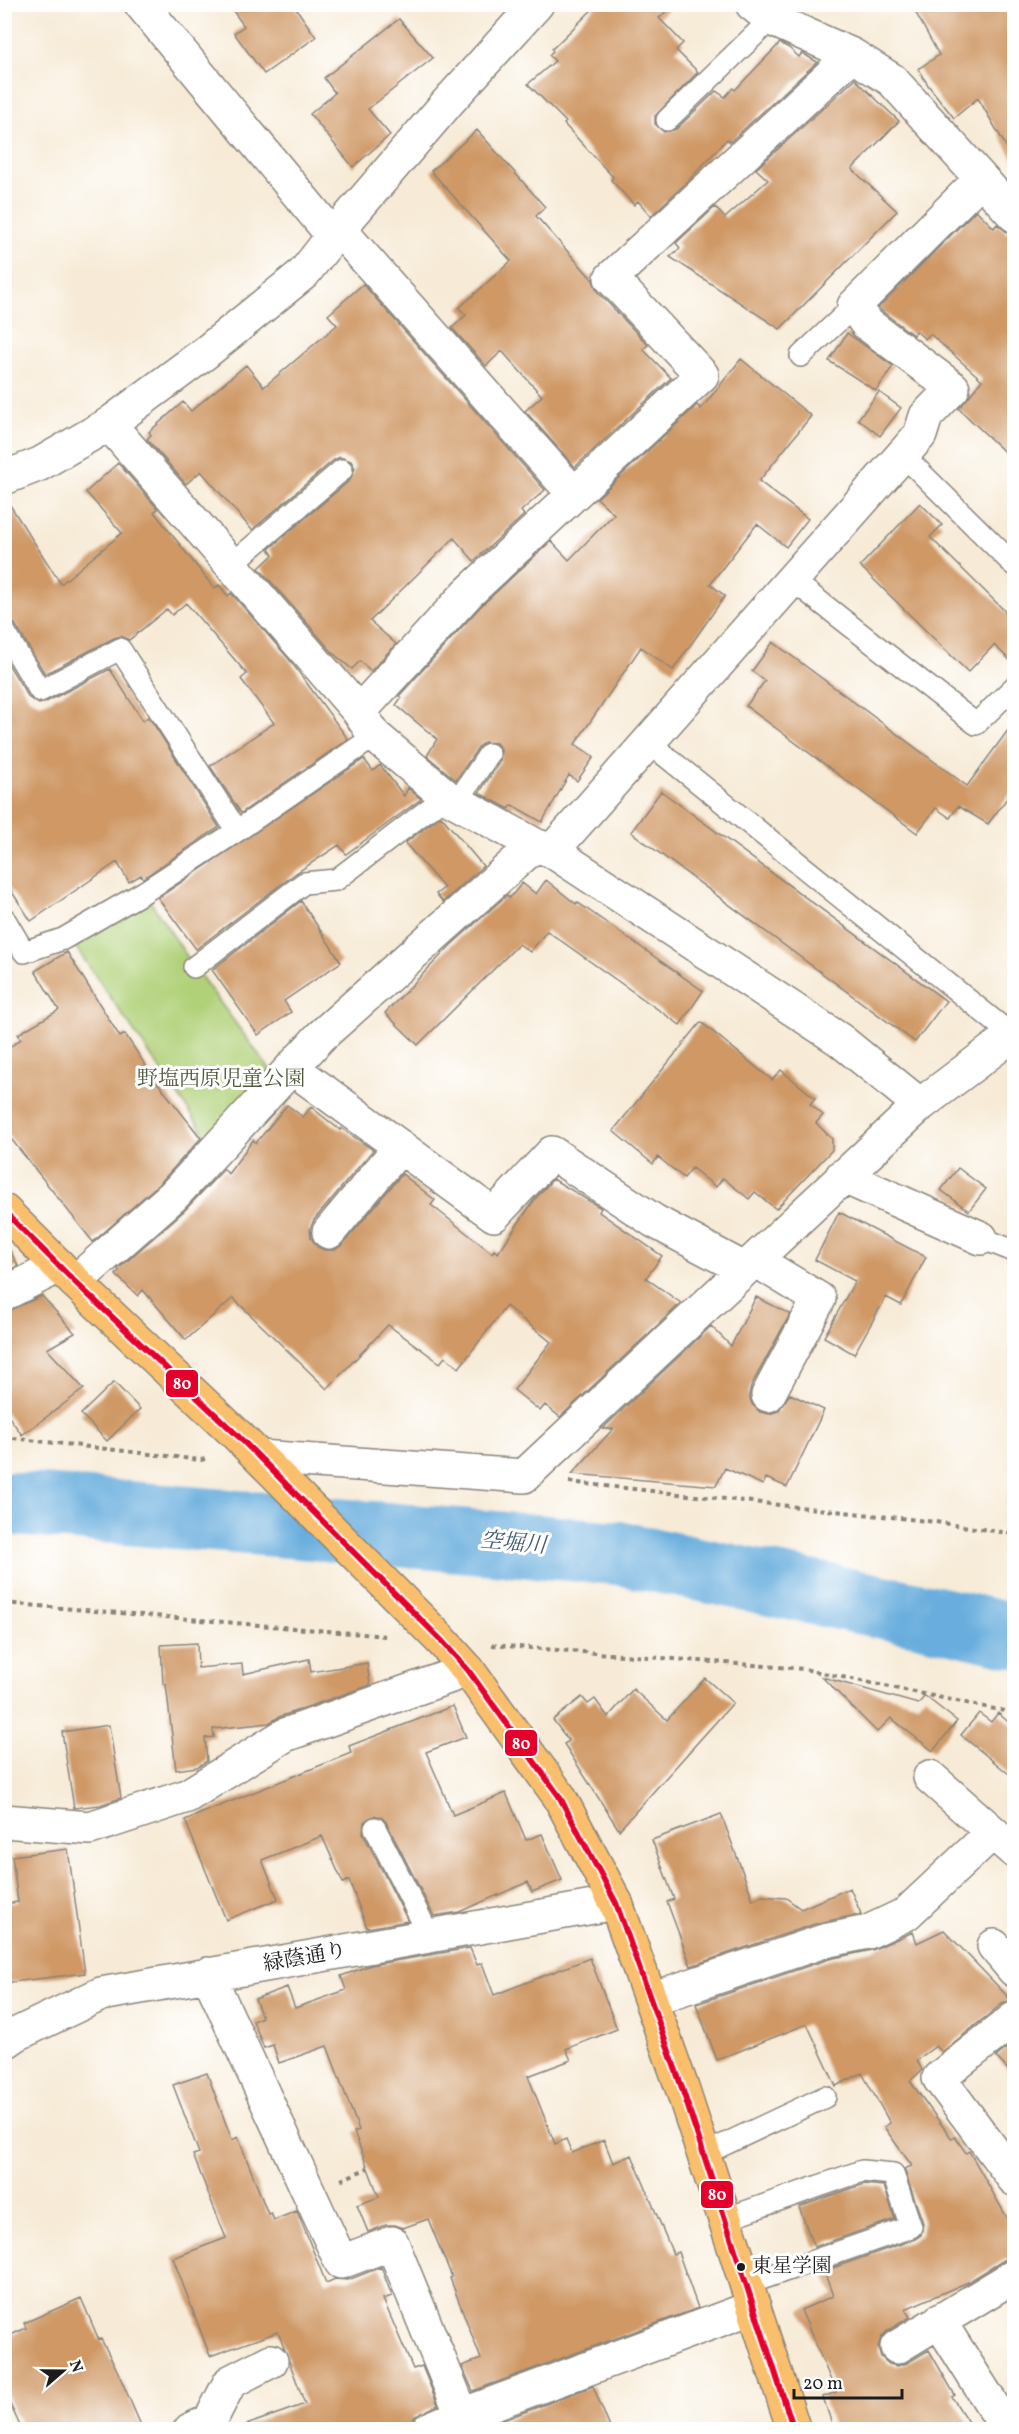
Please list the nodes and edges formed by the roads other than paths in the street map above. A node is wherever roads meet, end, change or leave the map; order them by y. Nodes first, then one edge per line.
1 (141, 4) edge
2 (537, 4) edge
3 (761, 12) edge
4 (852, 55) junction
5 (667, 120) dead end
6 (981, 179) junction
7 (1014, 215) edge
8 (336, 232) junction
9 (854, 306) junction
10 (801, 356) dead end
11 (109, 424) junction
12 (903, 455) junction
13 (342, 470) dead end
14 (4, 478) edge
15 (574, 494) junction
16 (232, 564) junction
17 (1014, 565) edge
18 (792, 580) junction
19 (4, 631) edge
20 (1014, 687) edge
21 (367, 724) junction
22 (648, 742) junction
23 (489, 754) dead end
24 (451, 799) junction
25 (237, 831) junction
26 (543, 848) junction
27 (4, 918) edge
28 (194, 967) dead end
29 (1014, 1035) edge
30 (292, 1068) junction
31 (920, 1105) junction
32 (400, 1146) junction
33 (842, 1176) junction
34 (4, 1211) edge
35 (329, 1232) dead end
36 (981, 1238) joint
37 (1014, 1251) edge
38 (750, 1264) junction
39 (67, 1274) junction
40 (4, 1294) edge
41 (768, 1395) dead end
42 (268, 1466) junction
43 (468, 1670) junction
44 (930, 1777) dead end
45 (4, 1821) edge
46 (375, 1828) dead end
47 (1003, 1842) edge
48 (616, 1903) junction
49 (430, 1937) junction
50 (994, 1946) dead end
51 (1014, 1970) edge
52 (208, 1974) junction
53 (651, 1999) junction
54 (1014, 2019) edge
55 (4, 2043) edge
56 (825, 2097) dead end
57 (704, 2154) junction
58 (1014, 2178) edge
59 (725, 2219) junction
60 (1014, 2276) edge
61 (750, 2296) junction
62 (939, 2321) junction
63 (897, 2348) dead end
64 (271, 2361) dead end
65 (462, 2415) junction
66 (429, 2429) edge
67 (190, 2430) edge
68 (794, 2430) edge
69 (1008, 2430) edge

1 - 8 street
2 - 8 street
3 - 4 street
3 - 5 lane
4 - 6 street
4 - 15 street
6 - 7 street
6 - 9 street
8 - 11 street
8 - 15 street
9 - 10 lane
9 - 12 street
11 - 14 street
11 - 16 street
12 - 17 lane
12 - 18 street
13 - 16 lane
15 - 21 street
16 - 21 street
18 - 20 lane
18 - 22 street
19 - 25 lane
21 - 24 street
21 - 25 lane
22 - 26 street
22 - 29 lane
23 - 24 lane
24 - 26 street
24 - 28 lane
25 - 27 lane
26 - 30 street
26 - 31 street
29 - 31 street
30 - 32 street
30 - 39 street
31 - 33 street
32 - 35 street
32 - 38 street
33 - 36 street
33 - 38 street
34 - 39 main road
36 - 37 lane
38 - 41 street
38 - 42 street
39 - 40 street
39 - 42 main road
42 - 43 main road
43 - 45 street
43 - 48 main road
44 - 47 street
46 - 49 lane
47 - 53 street
48 - 49 street, 緑蔭通り
48 - 53 main road
49 - 52 street, 緑蔭通り
50 - 51 street
52 - 55 street, 緑蔭通り
52 - 65 street
53 - 57 main road
54 - 58 street
56 - 57 lane
57 - 59 main road
59 - 61 main road
59 - 61 lane
60 - 62 street
61 - 65 street
61 - 68 main road
62 - 63 street
62 - 69 street
64 - 67 street
65 - 66 street

